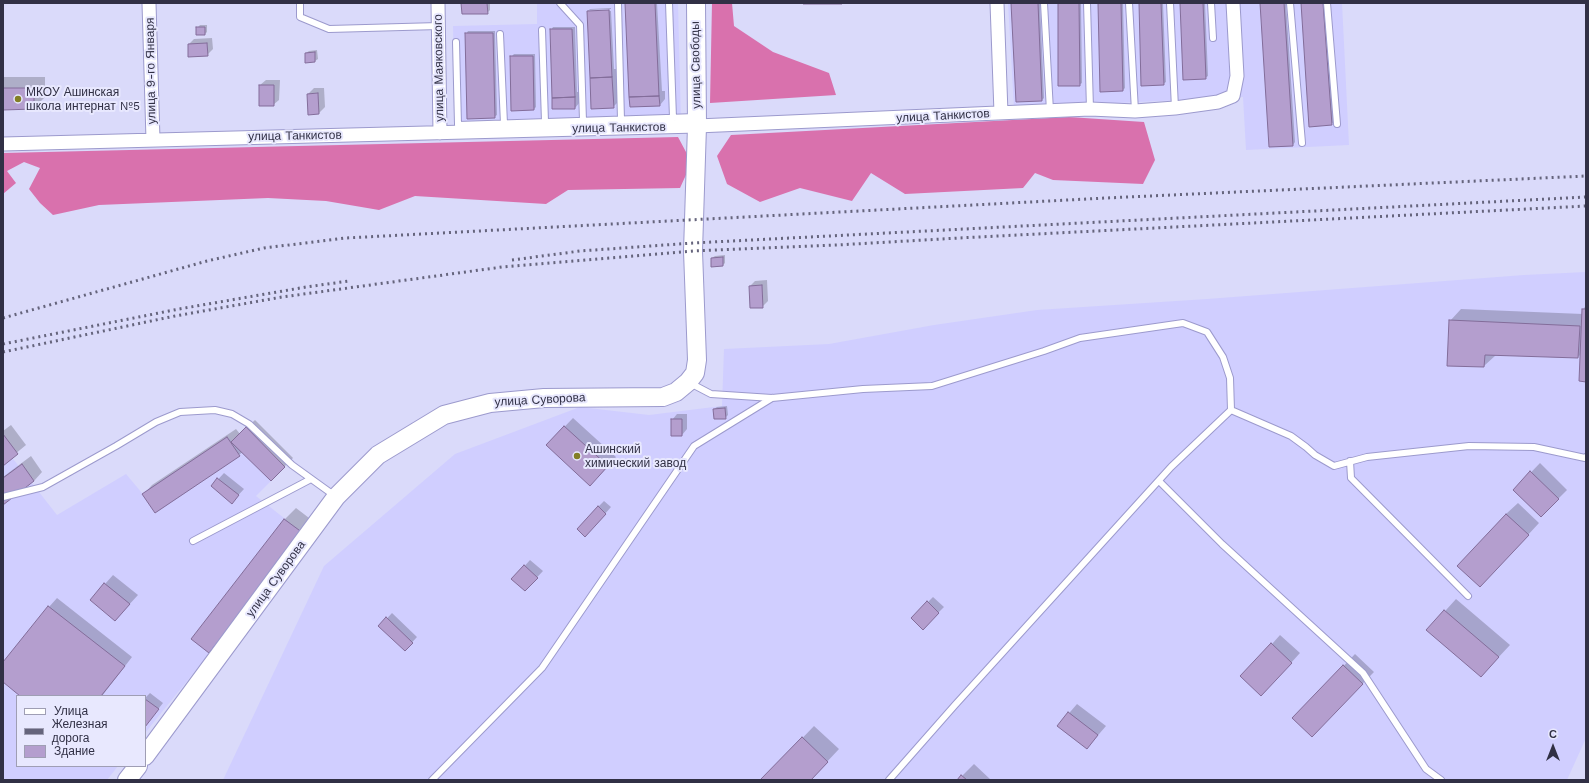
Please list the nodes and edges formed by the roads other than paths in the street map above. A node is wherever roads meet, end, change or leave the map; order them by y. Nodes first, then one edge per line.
1 (149, 3) edge
2 (300, 3) edge
3 (438, 3) edge
4 (560, 3) edge
5 (618, 3) edge
6 (669, 3) edge
7 (696, 3) edge
8 (997, 3) edge
9 (1044, 3) edge
10 (1087, 3) edge
11 (1129, 3) edge
12 (1170, 3) edge
13 (1211, 3) edge
14 (1233, 3) edge
15 (1290, 3) edge
16 (1328, 3) edge
17 (439, 26) junction
18 (542, 30) dead end
19 (500, 34) dead end
20 (1213, 38) dead end
21 (456, 42) dead end
22 (1175, 108) junction
23 (1090, 109) junction
24 (1050, 111) junction
25 (1135, 111) junction
26 (1001, 113) junction
27 (673, 118) junction
28 (621, 120) junction
29 (583, 121) junction
30 (545, 122) junction
31 (697, 122) junction
32 (504, 124) junction
33 (1337, 124) dead end
34 (440, 133) junction
35 (152, 140) junction
36 (1302, 143) dead end
37 (3, 144) edge
38 (688, 382) junction
39 (772, 398) junction
40 (1231, 410) junction
41 (1586, 457) edge
42 (1350, 461) junction
43 (311, 479) junction
44 (1159, 481) junction
45 (3, 497) edge
46 (336, 497) junction
47 (193, 540) dead end
48 (1468, 596) dead end
49 (146, 755) edge
50 (137, 767) edge
51 (127, 780) edge
52 (432, 780) edge
53 (889, 780) edge
54 (1441, 780) edge

1 - 35 street, улица 9-го Января
2 - 17 lane
3 - 17 street, улица Маяковского
4 - 29 lane
5 - 28 lane
6 - 27 lane
7 - 31 street, улица Свободы
8 - 26 street
9 - 24 lane
10 - 23 lane
11 - 25 lane
12 - 22 lane
13 - 20 lane
14 - 22 street, улица Танкистов
15 - 36 lane
16 - 33 lane
17 - 34 street, улица Маяковского
18 - 30 lane
19 - 32 lane
21 - 32 lane
22 - 25 street, улица Танкистов
23 - 24 street, улица Танкистов
23 - 25 street, улица Танкистов
24 - 26 street, улица Танкистов
26 - 31 street, улица Танкистов
27 - 28 lane
27 - 31 lane
28 - 29 lane
29 - 30 lane
30 - 32 lane
31 - 34 street, улица Танкистов
31 - 38 street, улица Суворова
34 - 35 street, улица Танкистов
35 - 37 street, улица Танкистов
38 - 39 lane
38 - 46 street, улица Суворова
39 - 40 lane
39 - 52 lane
40 - 42 lane
40 - 44 lane
41 - 42 lane
42 - 48 lane
43 - 45 lane
43 - 46 lane
43 - 47 lane
44 - 53 lane
44 - 54 lane
46 - 49 street, улица Суворова
50 - 51 street

